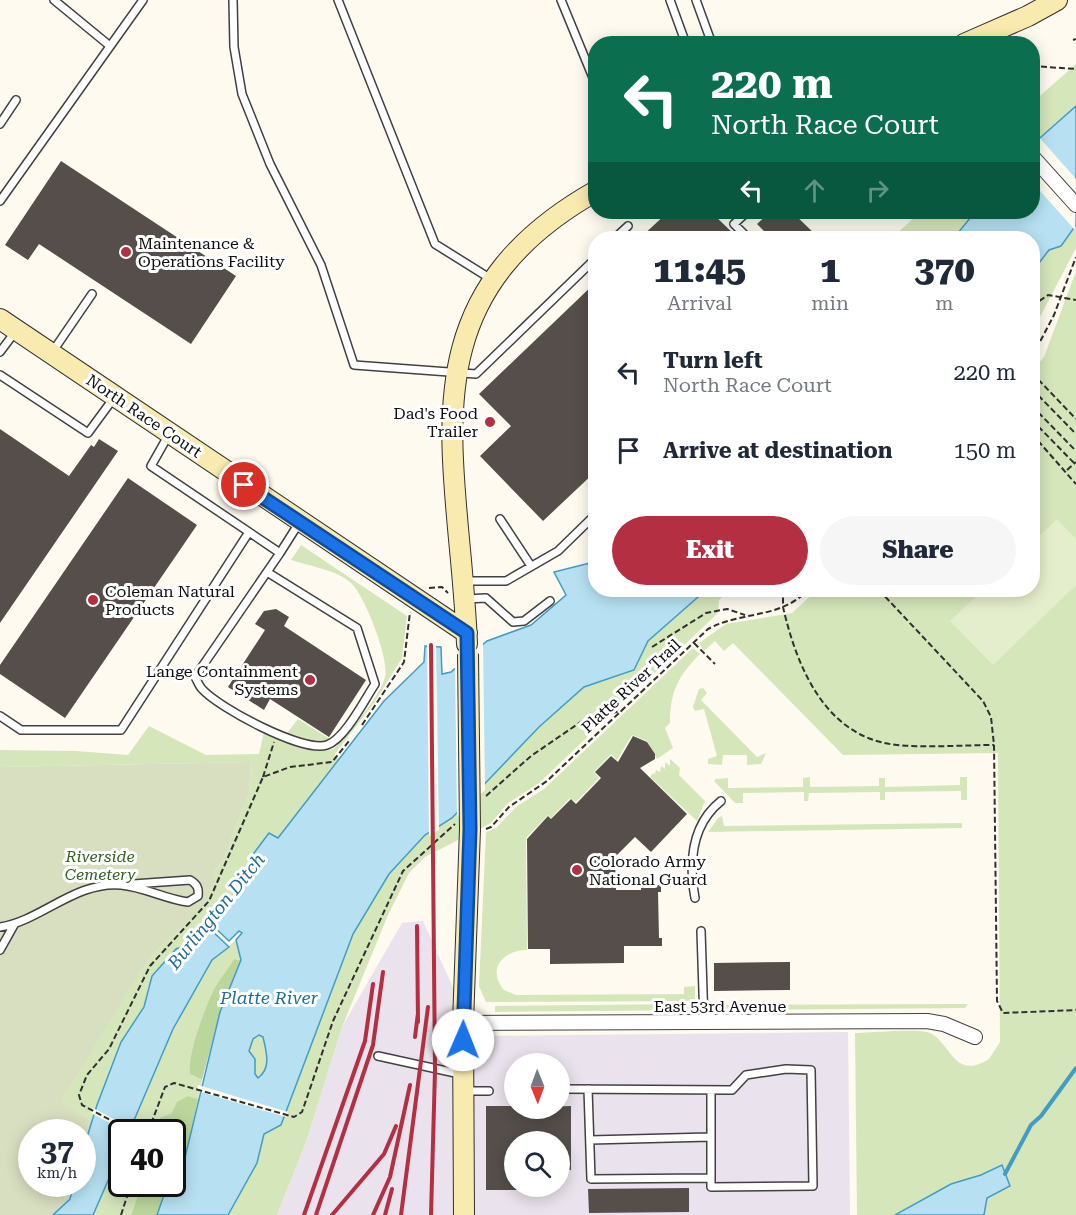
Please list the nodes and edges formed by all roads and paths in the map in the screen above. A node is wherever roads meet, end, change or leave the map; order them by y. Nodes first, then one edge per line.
1 (54, 0) edge
2 (143, 0) edge
3 (233, 0) edge
4 (338, 0) edge
5 (561, 0) edge
6 (670, 0) edge
7 (696, 0) edge
8 (1056, 0) edge
9 (683, 36) edge
10 (709, 36) edge
11 (982, 36) edge
12 (110, 46) junction
13 (588, 66) edge
14 (1040, 67) edge
15 (1076, 69) edge
16 (16, 100) dead end
17 (0, 124) edge
18 (1040, 165) edge
19 (588, 196) edge
20 (0, 201) edge
21 (1076, 205) edge
22 (739, 219) edge
23 (628, 226) dead end
24 (623, 231) edge
25 (741, 231) edge
26 (1076, 257) edge
27 (588, 266) edge
28 (494, 280) junction
29 (92, 294) dead end
30 (1062, 296) junction
31 (1076, 300) edge
32 (1040, 301) edge
33 (8, 324) edge
34 (1040, 341) edge
35 (0, 352) edge
36 (51, 354) junction
37 (455, 372) junction
38 (0, 375) edge
39 (1040, 381) edge
40 (114, 396) junction
41 (1040, 396) edge
42 (1040, 414) edge
43 (1076, 419) edge
44 (1040, 428) edge
45 (170, 434) junction
46 (1076, 434) edge
47 (1040, 442) edge
48 (1076, 451) edge
49 (1075, 463) edge
50 (1067, 471) junction
51 (1076, 484) edge
52 (500, 519) dead end
53 (588, 522) edge
54 (299, 523) junction
55 (249, 532) junction
56 (280, 553) junction
57 (531, 566) junction
58 (267, 572) junction
59 (465, 590) junction
60 (783, 597) edge
61 (801, 597) edge
62 (886, 597) edge
63 (550, 601) dead end
64 (783, 607) junction
65 (745, 615) junction
66 (410, 617) dead end
67 (467, 633) junction
68 (694, 643) junction
69 (652, 647) dead end
70 (715, 664) dead end
71 (621, 711) junction
72 (0, 716) edge
73 (357, 731) dead end
74 (277, 734) junction
75 (351, 739) dead end
76 (994, 745) junction
77 (263, 777) junction
78 (721, 801) dead end
79 (479, 802) dead end
80 (472, 825) junction
81 (119, 885) junction
82 (695, 898) dead end
83 (14, 925) junction
84 (0, 927) edge
85 (701, 932) dead end
86 (0, 950) edge
87 (1076, 1010) edge
88 (704, 1022) junction
89 (463, 1023) junction
90 (975, 1037) dead end
91 (378, 1056) dead end
92 (463, 1083) junction
93 (570, 1089) edge
94 (588, 1089) junction
95 (489, 1090) dead end
96 (711, 1090) junction
97 (108, 1119) edge
98 (153, 1119) edge
99 (710, 1137) junction
100 (590, 1140) junction
101 (711, 1178) junction
102 (127, 1197) edge
103 (121, 1215) edge
104 (464, 1215) edge

1 - 12 lane
2 - 12 lane
3 - 37 lane
4 - 28 lane
5 - 13 lane
6 - 9 lane
7 - 10 lane
8 - 11 street
12 - 20 lane
14 - 15 path
16 - 17 lane
18 - 21 street
19 - 28 street
22 - 25 lane
23 - 24 lane
26 - 30 path
27 - 37 lane
28 - 37 street
29 - 36 lane
30 - 31 path
30 - 32 path
30 - 34 path
33 - 35 lane
33 - 36 street, North Race Court
36 - 40 street, North Race Court
37 - 59 street
38 - 40 lane
39 - 43 path
40 - 45 street, North Race Court
41 - 46 path
42 - 48 path
44 - 49 path
45 - 54 street, North Race Court
45 - 55 lane
47 - 50 path
49 - 50 path
50 - 51 path
52 - 57 lane
53 - 57 lane
54 - 56 lane
54 - 67 street, North Race Court
55 - 56 lane
55 - 72 lane
56 - 58 lane
57 - 59 lane
58 - 74 lane
58 - 74 lane
59 - 63 lane
59 - 67 street
60 - 64 path
61 - 64 path, Platte River Trail
62 - 76 path
64 - 65 path, Platte River Trail
64 - 76 path
65 - 68 path, Platte River Trail
65 - 69 path
66 - 73 path
67 - 80 street, bridge
68 - 70 path
68 - 71 path, Platte River Trail
71 - 79 path
71 - 80 path, Platte River Trail
74 - 77 path
75 - 77 path
76 - 87 path
77 - 97 path
78 - 82 lane
80 - 89 street
80 - 98 path, Platte River Trail
81 - 81 lane
81 - 83 lane
83 - 84 lane
83 - 86 lane
85 - 88 lane
88 - 89 street, East 53rd Avenue
88 - 90 street, East 53rd Avenue
89 - 92 street
91 - 92 lane
92 - 95 lane
92 - 104 street
93 - 94 lane
94 - 96 lane
94 - 100 lane
96 - 99 lane
96 - 101 lane
99 - 100 lane
99 - 101 lane
100 - 101 lane
102 - 103 path

